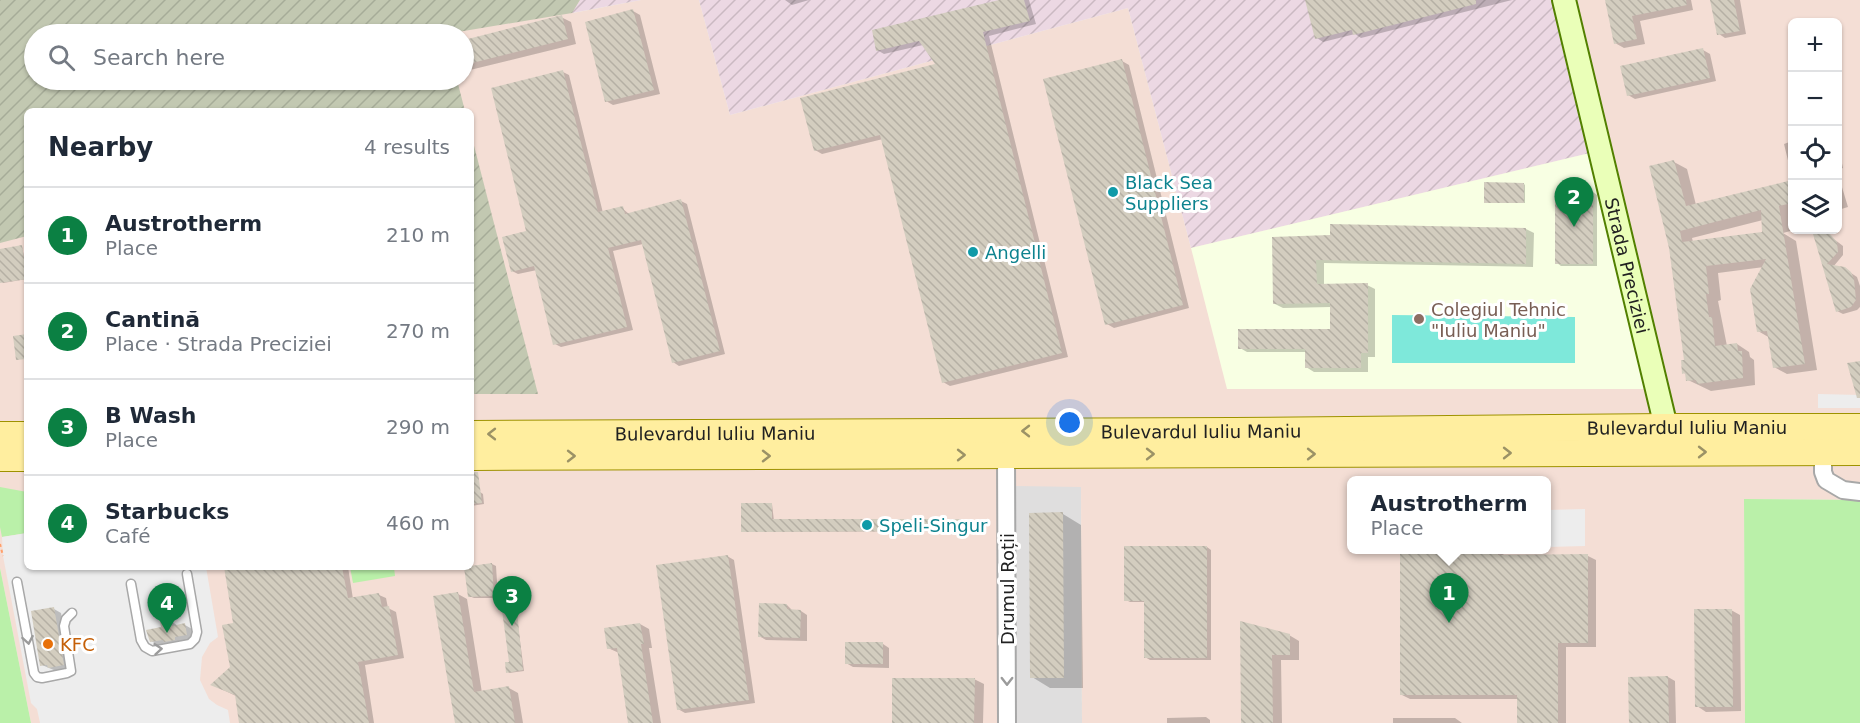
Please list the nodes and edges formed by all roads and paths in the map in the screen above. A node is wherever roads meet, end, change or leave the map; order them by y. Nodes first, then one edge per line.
1 (1564, 0) edge
2 (1666, 427) junction
3 (1485, 428) junction
4 (1860, 428) edge
5 (474, 434) edge
6 (556, 434) junction
7 (0, 435) edge
8 (24, 435) edge
9 (1823, 452) junction
10 (1860, 452) edge
11 (1386, 454) junction
12 (1006, 455) junction
13 (516, 456) junction
14 (474, 457) edge
15 (0, 458) edge
16 (24, 458) edge
17 (1860, 492) edge
18 (0, 544) edge
19 (3, 556) dead end
20 (188, 574) dead end
21 (17, 582) dead end
22 (131, 584) dead end
23 (72, 613) dead end
24 (1007, 723) edge

1 - 2 street, Strada Preciziei
2 - 3 main road, Bulevardul Iuliu Maniu
2 - 4 main road, Bulevardul Iuliu Maniu
3 -> 6 main road, Bulevardul Iuliu Maniu
3 - 11 main road
6 -> 5 main road, Bulevardul Iuliu Maniu
6 - 13 main road
7 - 8 main road
9 - 10 main road, Bulevardul Iuliu Maniu
11 -> 9 main road, Bulevardul Iuliu Maniu
9 - 17 street
12 -> 11 main road, Bulevardul Iuliu Maniu
13 -> 12 main road, Bulevardul Iuliu Maniu
12 -> 24 street, Drumul Roții
13 - 14 main road, Bulevardul Iuliu Maniu
15 - 16 main road
18 - 19 path
22 -> 20 lane
21 -> 23 lane

